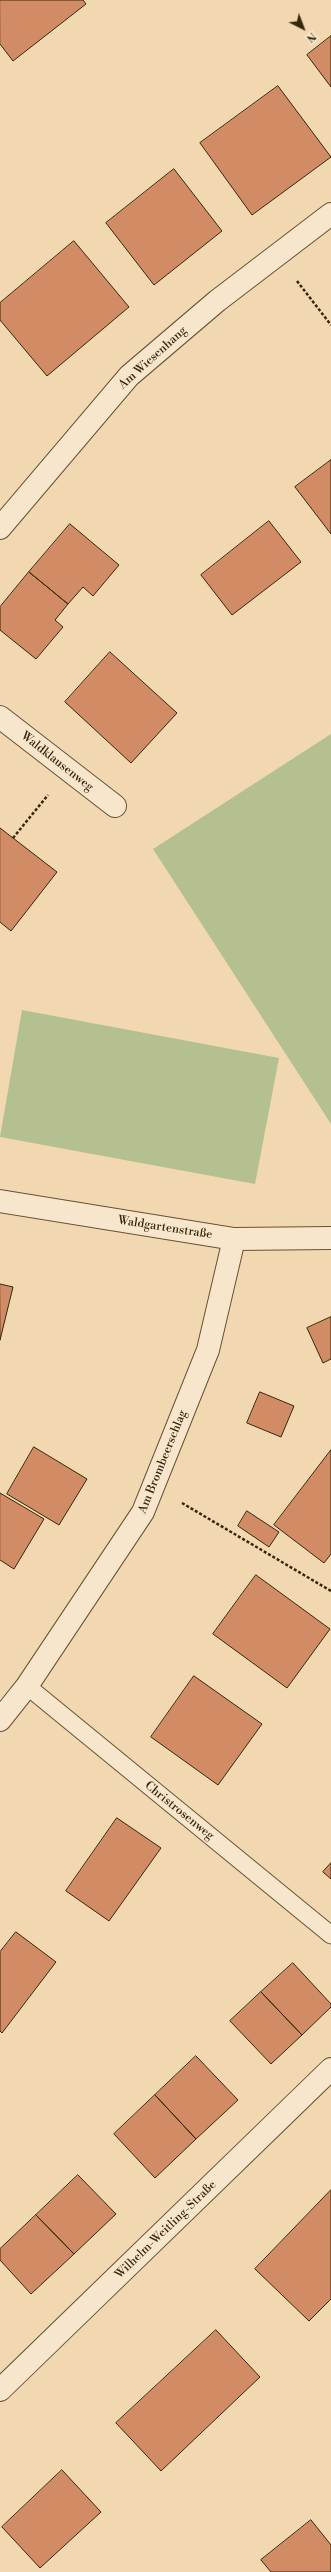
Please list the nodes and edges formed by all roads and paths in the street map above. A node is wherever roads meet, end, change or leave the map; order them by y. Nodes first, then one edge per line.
1 (331, 214) edge
2 (277, 254) junction
3 (331, 325) edge
4 (0, 528) edge
5 (0, 717) edge
6 (69, 771) junction
7 (115, 806) dead end
8 (13, 838) dead end
9 (0, 1201) edge
10 (331, 1238) edge
11 (234, 1239) junction
12 (154, 1486) junction
13 (331, 1591) edge
14 (27, 1686) junction
15 (0, 1720) edge
16 (331, 1935) edge
17 (331, 2069) edge
18 (0, 2390) edge

1 - 2 street, Am Wiesenhang
2 - 3 path
2 - 4 street, Am Wiesenhang
5 - 6 street, Waldklausenweg
6 - 7 street, Waldklausenweg
6 - 8 path
9 - 11 street, Waldgartenstraße
10 - 11 street, Waldgartenstraße
11 - 12 street, Am Brombeerschlag
12 - 13 path
12 - 14 street, Am Brombeerschlag
14 - 15 street, Am Brombeerschlag
14 - 16 lane, Christrosenweg
17 - 18 street, Wilhelm-Weitling-Straße

